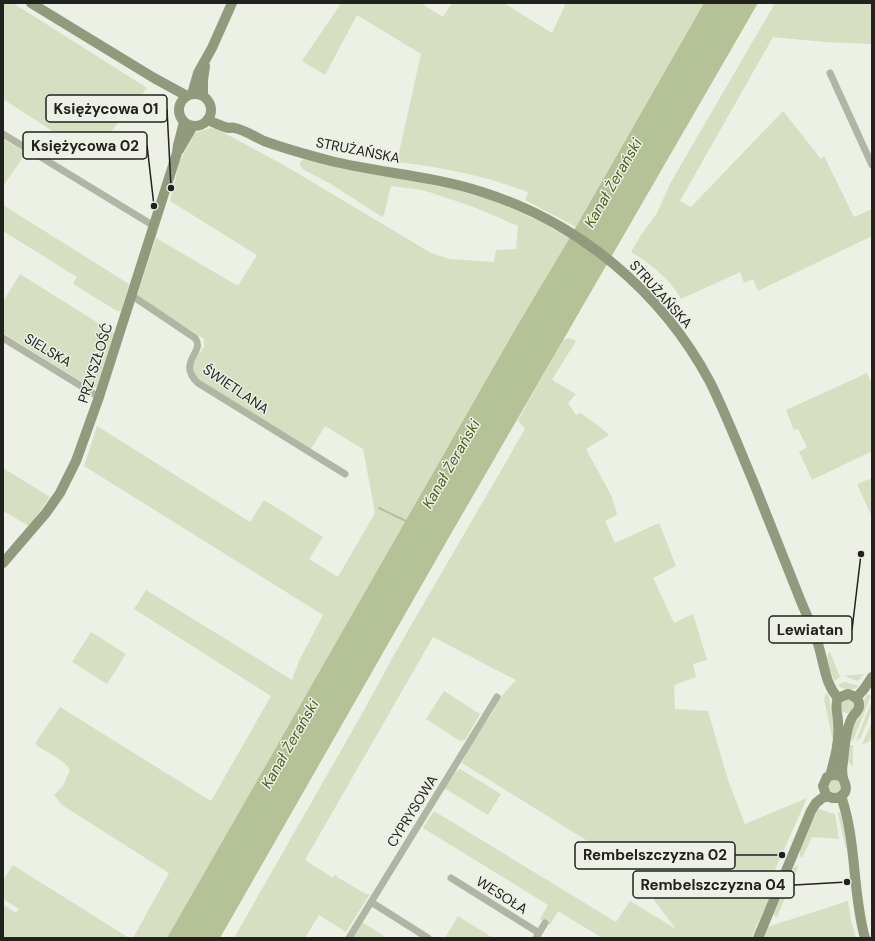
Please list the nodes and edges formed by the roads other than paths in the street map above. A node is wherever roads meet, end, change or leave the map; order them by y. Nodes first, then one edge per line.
1 (31, 3) edge
2 (232, 3) edge
3 (830, 73) dead end
4 (154, 78) junction
5 (194, 95) junction
6 (180, 104) junction
7 (209, 116) junction
8 (189, 124) junction
9 (3, 134) edge
10 (872, 165) edge
11 (154, 226) junction
12 (131, 295) junction
13 (3, 338) edge
14 (99, 397) junction
15 (345, 474) dead end
16 (3, 563) edge
17 (872, 677) edge
18 (497, 697) dead end
19 (838, 698) junction
20 (856, 698) junction
21 (837, 712) junction
22 (853, 716) junction
23 (830, 776) junction
24 (843, 778) junction
25 (826, 794) junction
26 (841, 796) junction
27 (451, 878) dead end
28 (371, 902) junction
29 (545, 923) dead end
30 (537, 936) edge
31 (349, 938) edge
32 (428, 938) edge
33 (758, 938) edge
34 (865, 938) edge

1 - 4 main road
2 - 5 main road
3 - 10 street
4 - 5 main road
4 - 6 main road
5 - 6 main road
5 - 7 main road
6 - 8 main road
7 - 8 main road
7 - 19 main road, STRUŻAŃSKA
8 - 11 main road, PRZYSZŁOŚĆ
9 - 11 street
11 - 12 main road, PRZYSZŁOŚĆ
12 - 14 main road, PRZYSZŁOŚĆ
12 - 15 street, ŚWIETLANA
13 - 14 street, SIELSKA
14 - 16 main road, PRZYSZŁOŚĆ
17 - 20 main road
18 - 28 street, CYPRYSOWA
19 - 20 main road
19 - 21 main road
20 - 22 main road
21 - 22 main road
21 - 23 main road
22 - 24 main road
23 - 24 main road
23 - 25 main road
24 - 26 main road
25 - 26 main road
25 - 33 main road
26 - 34 main road
27 - 30 street, WESOŁA
28 - 31 street, CYPRYSOWA
28 - 32 street
29 - 30 street, WESOŁA

